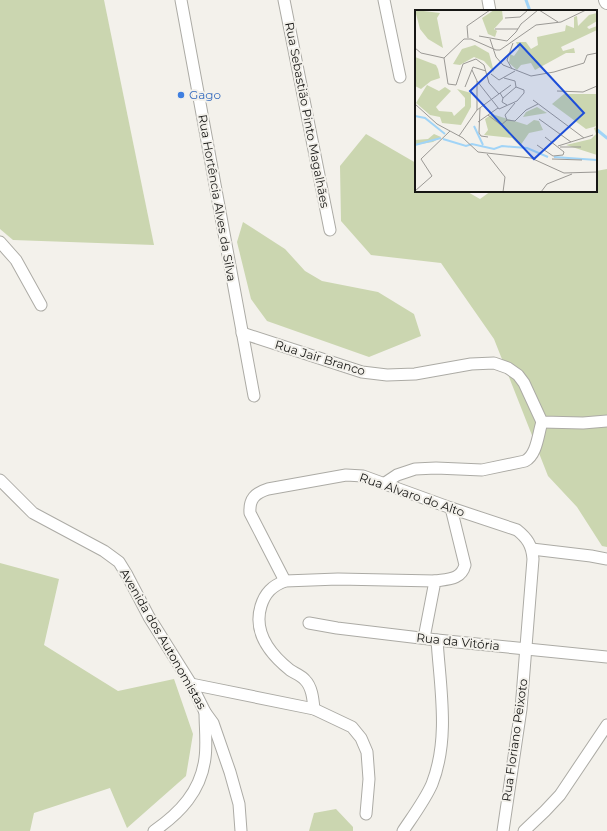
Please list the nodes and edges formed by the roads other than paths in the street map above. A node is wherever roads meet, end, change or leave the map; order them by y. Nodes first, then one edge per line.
1 (181, 0) edge
2 (284, 0) edge
3 (384, 0) edge
4 (488, 0) edge
5 (490, 10) edge
6 (400, 77) dead end
7 (330, 230) dead end
8 (0, 242) edge
9 (41, 305) dead end
10 (242, 333) junction
11 (254, 396) dead end
12 (607, 421) edge
13 (542, 422) junction
14 (0, 480) edge
15 (385, 483) junction
16 (451, 508) junction
17 (532, 549) junction
18 (607, 559) edge
19 (286, 581) junction
20 (435, 581) junction
21 (309, 623) dead end
22 (424, 638) junction
23 (437, 640) junction
24 (526, 649) junction
25 (607, 657) edge
26 (191, 684) junction
27 (314, 709) junction
28 (205, 712) junction
29 (607, 725) edge
30 (366, 814) dead end
31 (154, 831) edge
32 (241, 831) edge
33 (403, 831) edge
34 (503, 831) edge
35 (524, 831) edge

1 - 10 street, Rua Hortência Alves da Silva
2 - 7 street, Rua Sebastião Pinto Magalhães
3 - 6 street
4 - 5 street
8 - 9 street
10 - 11 street, Rua Hortência Alves da Silva
10 - 13 street, Rua Jair Branco
12 - 13 street
13 - 15 street
14 - 26 street, Avenida dos Autonomistas
15 - 16 street, Rua Alvaro do Alto
15 - 19 street, Rua Alvaro do Alto
16 - 17 street, Rua Alvaro do Alto
16 - 20 street
17 - 18 street
17 - 24 street
19 - 20 street
19 - 27 street
20 - 22 street
21 - 22 street, Rua da Vitória
22 - 23 street, Rua da Vitória
23 - 24 street, Rua da Vitória
23 - 33 street
24 - 25 street, Rua da Vitória
24 - 34 street, Rua Floriano Peixoto
26 - 27 street
26 - 28 street, Avenida dos Autonomistas
27 - 30 street
28 - 31 street
28 - 32 street, Avenida dos Autonomistas
29 - 35 street

